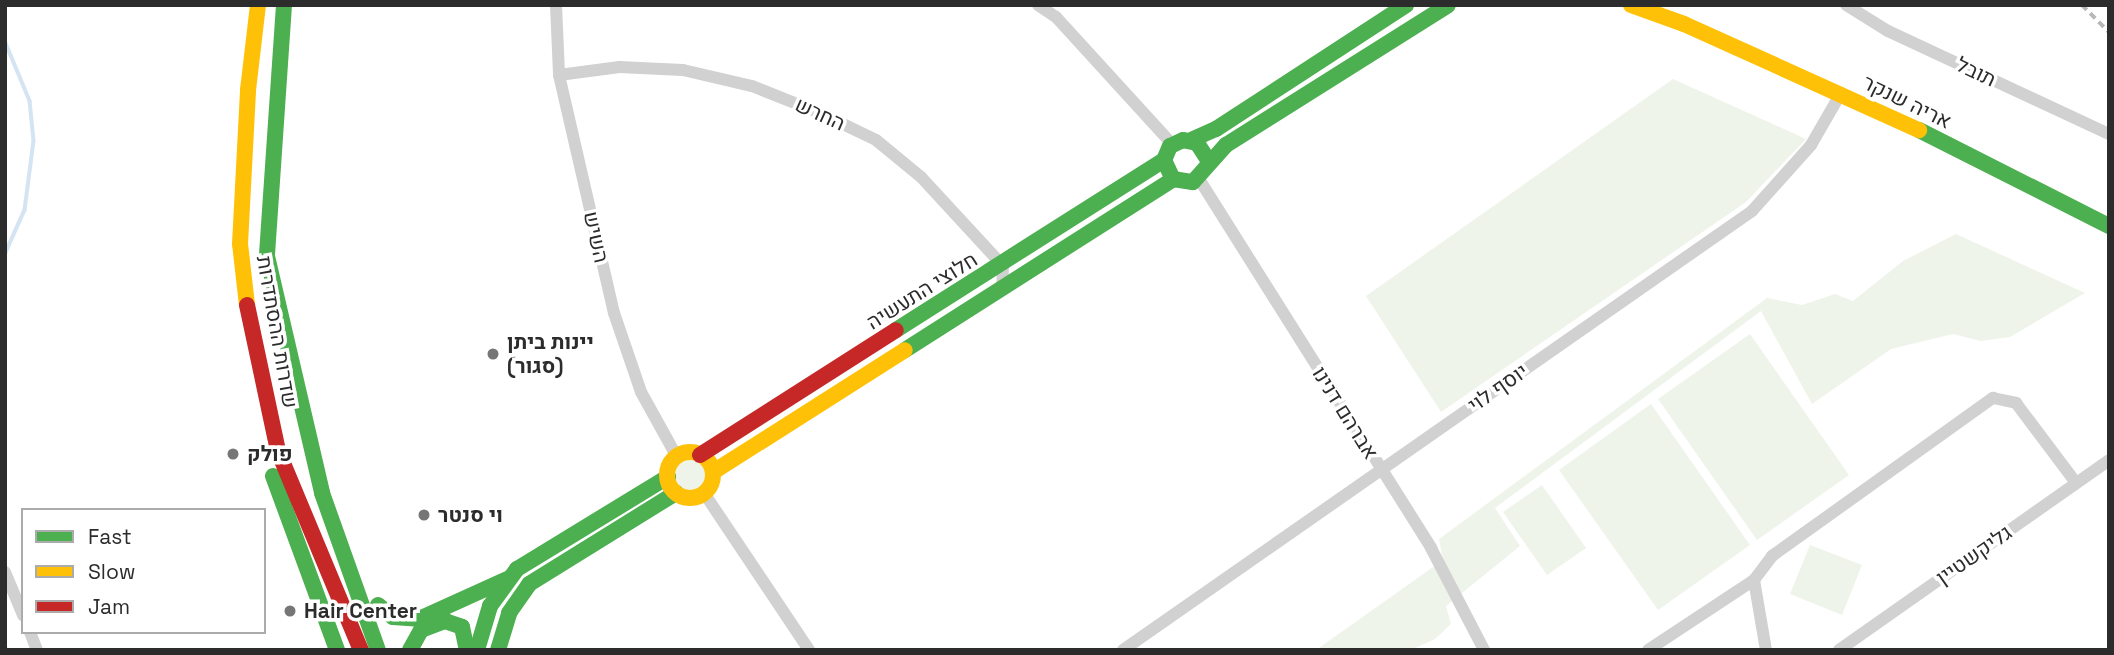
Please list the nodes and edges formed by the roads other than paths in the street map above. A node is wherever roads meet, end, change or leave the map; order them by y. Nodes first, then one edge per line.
1 (258, 5) edge
2 (285, 5) edge
3 (556, 5) edge
4 (1038, 5) edge
5 (1065, 5) edge
6 (1406, 5) edge
7 (1448, 5) edge
8 (1631, 5) edge
9 (1656, 5) edge
10 (1846, 5) edge
11 (1056, 17) junction
12 (1684, 24) junction
13 (559, 75) junction
14 (1841, 93) junction
15 (2109, 134) edge
16 (1191, 140) junction
17 (1172, 144) junction
18 (1164, 160) junction
19 (1208, 160) junction
20 (1172, 179) junction
21 (1199, 179) junction
22 (2109, 226) edge
23 (1003, 266) junction
24 (1001, 291) junction
25 (248, 311) junction
26 (700, 455) junction
27 (677, 457) junction
28 (2109, 460) edge
29 (1380, 469) junction
30 (713, 472) junction
31 (668, 477) junction
32 (2076, 483) junction
33 (676, 493) junction
34 (704, 493) junction
35 (5, 572) edge
36 (507, 579) junction
37 (1754, 580) junction
38 (371, 604) junction
39 (21, 610) edge
40 (1481, 645) edge
41 (337, 650) edge
42 (361, 650) edge
43 (378, 650) edge
44 (395, 650) edge
45 (410, 650) edge
46 (467, 650) edge
47 (478, 650) edge
48 (498, 650) edge
49 (809, 650) edge
50 (1123, 650) edge
51 (1648, 650) edge
52 (1766, 650) edge
53 (1839, 650) edge

1 - 25 main road, שדרות ההסתדרות
2 - 38 main road, שדרות ההסתדרות
3 - 13 street, השיש
4 - 11 street
5 - 11 street
6 - 16 main road
7 - 19 main road
8 - 12 main road, אריה שנקר
9 - 12 main road, אריה שנקר
10 - 15 street, תובל
11 - 17 street
12 - 14 main road, אריה שנקר
13 - 23 street, החרש
13 - 27 street, השיש
14 - 22 main road, אריה שנקר
14 - 29 street, יוסף לוי
16 - 17 main road
16 - 19 main road
17 - 18 main road
18 - 20 main road
18 - 23 main road, חלוצי התעשיה
19 - 21 main road
20 - 21 main road
20 - 24 main road, חלוצי התעשיה
21 - 29 street, אברהם דנינו
23 - 24 street
23 - 26 main road, חלוצי התעשיה
24 - 30 main road, חלוצי התעשיה
25 - 41 main road
25 - 42 main road, שדרות ההסתדרות
26 - 27 main road, חלוצי התעשיה
26 - 30 main road
27 - 31 main road
28 - 32 street, גליקשטיין
29 - 40 street, אברהם דנינו
29 - 50 street, יוסף לוי
30 - 34 main road
31 - 33 main road
31 - 36 main road
32 - 37 street
32 - 53 street, גליקשטיין
33 - 34 main road
33 - 48 main road
34 - 49 street
35 - 39 street
36 - 38 main road
36 - 47 main road
37 - 51 street
37 - 52 street
38 - 43 main road, שדרות ההסתדרות
38 - 44 main road
45 - 46 main road

